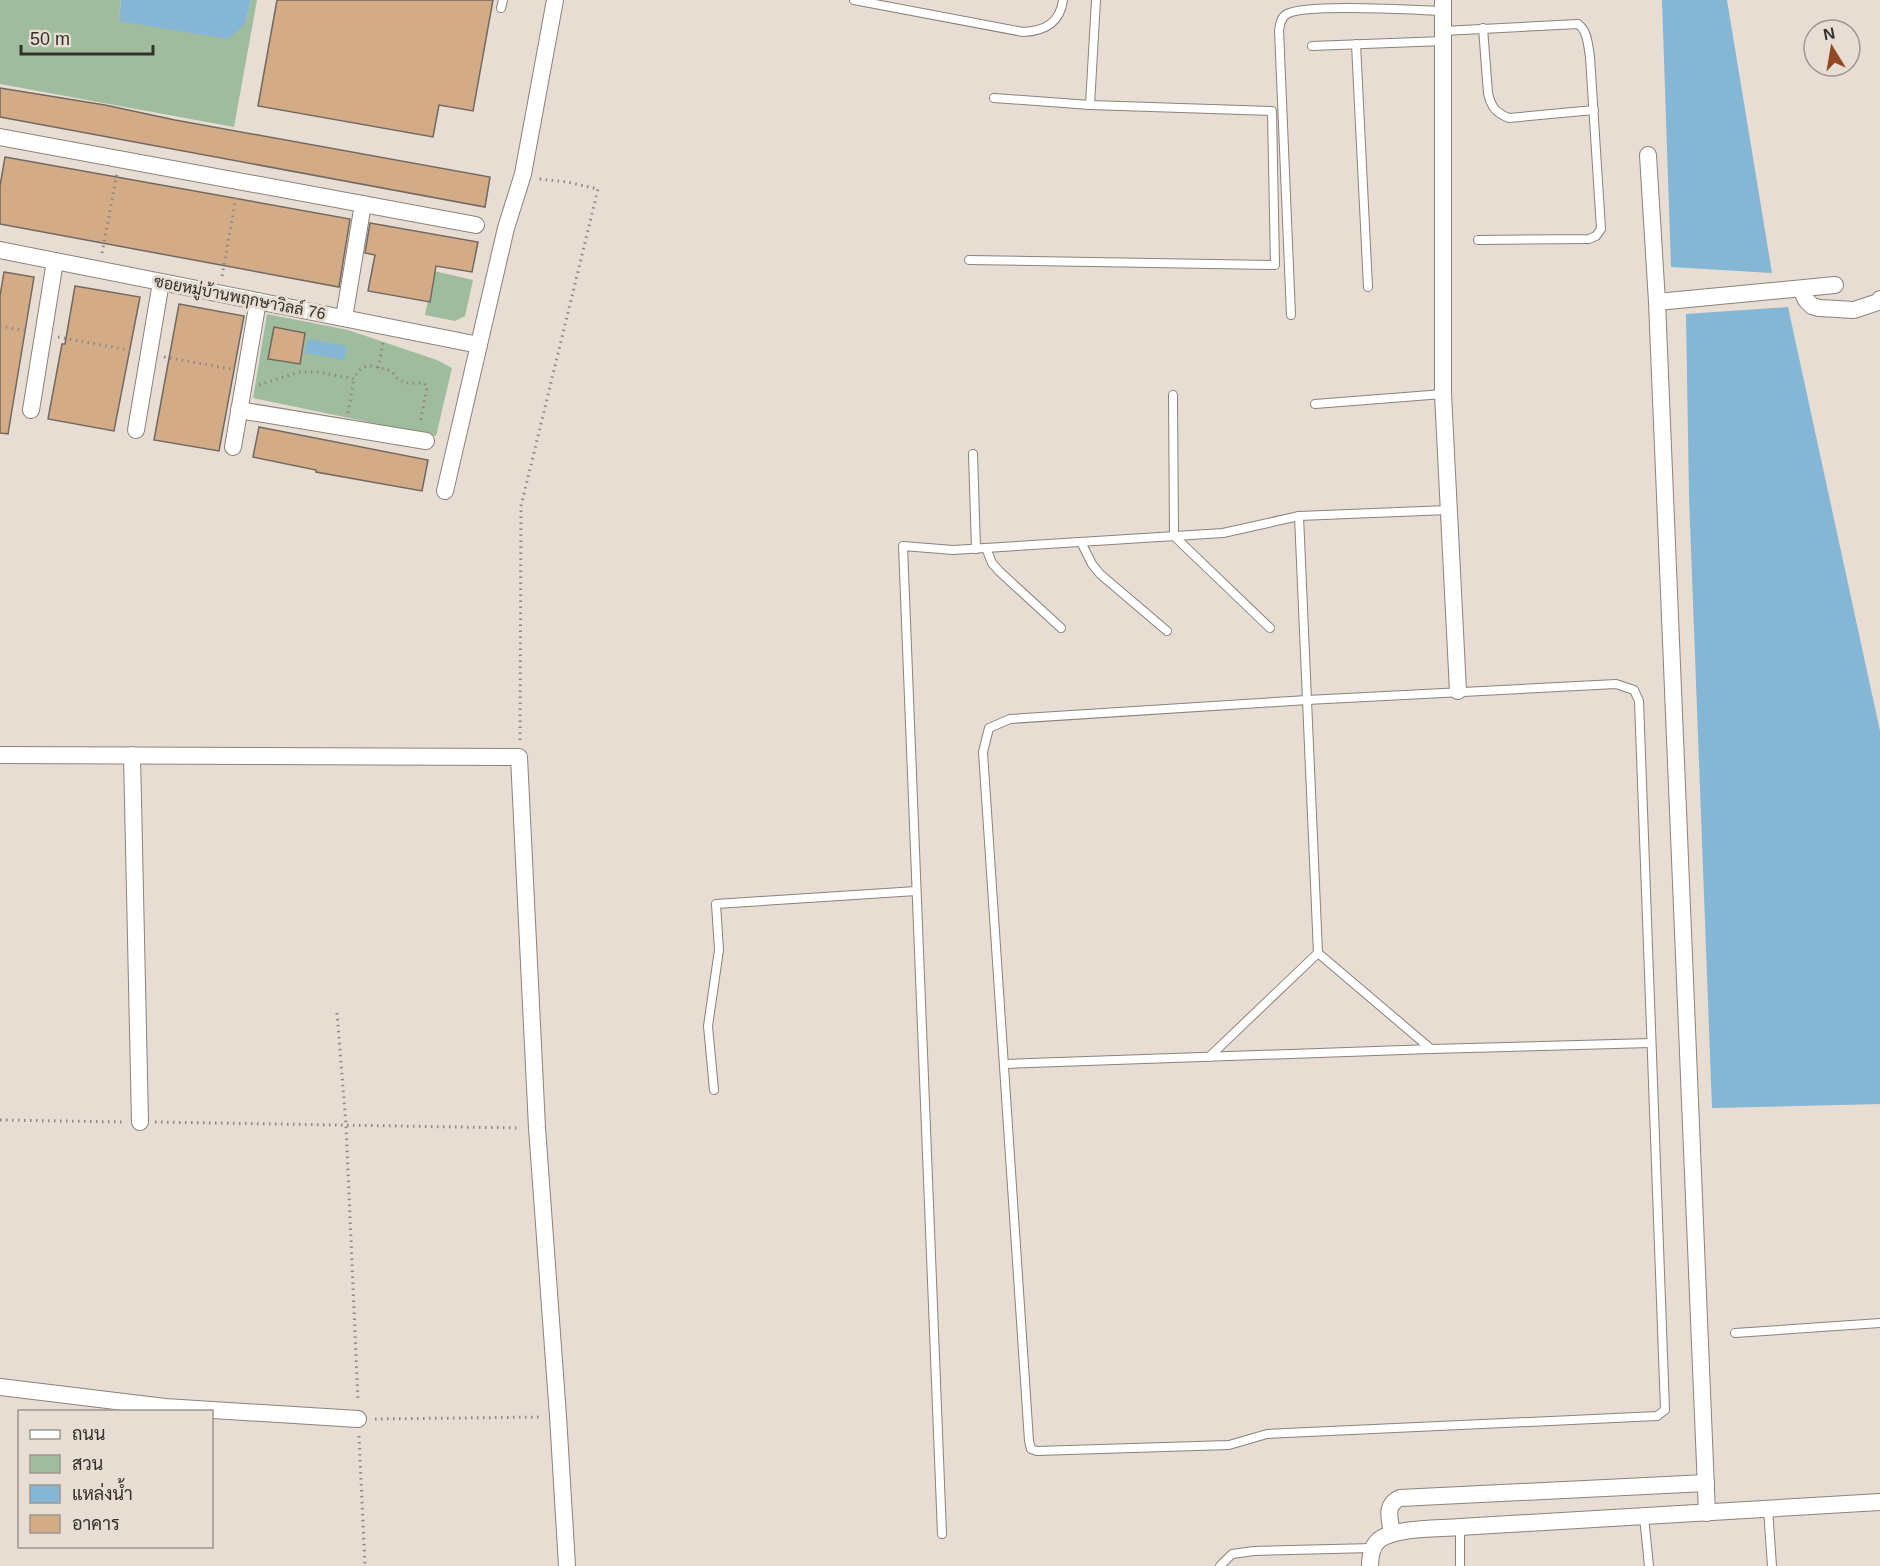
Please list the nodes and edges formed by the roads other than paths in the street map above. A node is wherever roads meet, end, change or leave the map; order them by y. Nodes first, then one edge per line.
1 (555, 0) edge
2 (854, 0) edge
3 (1063, 0) edge
4 (1096, 0) edge
5 (1443, 6) edge
6 (1483, 28) junction
7 (1443, 36) junction
8 (1356, 44) junction
9 (1312, 46) dead end
10 (994, 98) dead end
11 (1090, 105) junction
12 (1594, 110) junction
13 (0, 137) edge
14 (1648, 155) dead end
15 (363, 204) junction
16 (477, 225) dead end
17 (1478, 240) dead end
18 (0, 250) edge
19 (969, 260) dead end
20 (55, 261) junction
21 (161, 282) junction
22 (1835, 285) dead end
23 (1368, 286) dead end
24 (1801, 289) junction
25 (1880, 299) edge
26 (258, 301) junction
27 (1657, 302) junction
28 (1291, 315) dead end
29 (344, 318) junction
30 (479, 345) junction
31 (1443, 394) junction
32 (1173, 395) dead end
33 (1315, 404) dead end
34 (31, 410) dead end
35 (239, 410) junction
36 (136, 430) dead end
37 (421, 440) road end
38 (233, 447) dead end
39 (973, 454) dead end
40 (445, 491) dead end
41 (1448, 510) junction
42 (1299, 516) junction
43 (1174, 536) junction
44 (1081, 542) junction
45 (986, 548) junction
46 (976, 549) junction
47 (1061, 628) dead end
48 (1270, 628) dead end
49 (1167, 631) dead end
50 (1458, 692) junction
51 (1306, 700) junction
52 (0, 754) edge
53 (132, 755) junction
54 (916, 891) junction
55 (1318, 953) junction
56 (1651, 1043) junction
57 (1431, 1049) junction
58 (1209, 1057) junction
59 (1005, 1064) junction
60 (714, 1090) dead end
61 (140, 1122) road end
62 (1880, 1323) edge
63 (1735, 1333) dead end
64 (0, 1387) edge
65 (358, 1419) road end
66 (1706, 1483) junction
67 (1880, 1502) edge
68 (1768, 1509) junction
69 (1707, 1513) junction
70 (1644, 1517) junction
71 (1460, 1527) junction
72 (1392, 1533) junction
73 (942, 1534) dead end
74 (1374, 1548) junction
75 (567, 1566) edge
76 (1220, 1566) edge
77 (1370, 1566) edge
78 (1460, 1566) edge
79 (1649, 1566) edge
80 (1772, 1566) edge

1 - 30 street
2 - 3 lane
4 - 11 lane
5 - 7 street
5 - 28 lane
6 - 7 lane
6 - 12 lane
6 - 12 lane
7 - 8 lane
7 - 31 street
8 - 9 lane
8 - 23 lane
10 - 11 lane
11 - 19 lane
12 - 17 lane
13 - 15 street
14 - 27 street
15 - 16 street
15 - 29 street
18 - 20 street, ซอยหมู่บ้านพฤกษาวิลล์ 76
20 - 21 street, ซอยหมู่บ้านพฤกษาวิลล์ 76
20 - 34 street
21 - 26 street, ซอยหมู่บ้านพฤกษาวิลล์ 76
21 - 36 street
22 - 24 street
24 - 25 street
24 - 27 street
26 - 29 street, ซอยหมู่บ้านพฤกษาวิลล์ 76
26 - 35 street
27 - 66 street
29 - 30 street, ซอยหมู่บ้านพฤกษาวิลล์ 76
30 - 40 street
31 - 33 lane
31 - 41 street
32 - 43 lane
35 - 37 street
35 - 38 street
39 - 46 lane
41 - 42 lane
41 - 50 street
42 - 43 lane
42 - 51 lane
43 - 44 lane
43 - 48 lane
44 - 45 lane
44 - 49 lane
45 - 46 lane
45 - 47 lane
46 - 54 lane
50 - 51 lane
50 - 56 lane
51 - 55 lane
51 - 59 lane
52 - 53 street
53 - 61 street
53 - 75 street
54 - 60 lane
54 - 73 lane
55 - 57 lane
55 - 58 lane
56 - 57 lane
56 - 59 lane
57 - 58 lane
58 - 59 lane
62 - 63 lane
64 - 65 street
66 - 69 street
66 - 72 street
67 - 68 street
68 - 69 street
68 - 80 lane
69 - 70 street
70 - 71 street
70 - 79 lane
71 - 72 street
71 - 78 lane
72 - 74 street
74 - 76 lane
74 - 77 street

